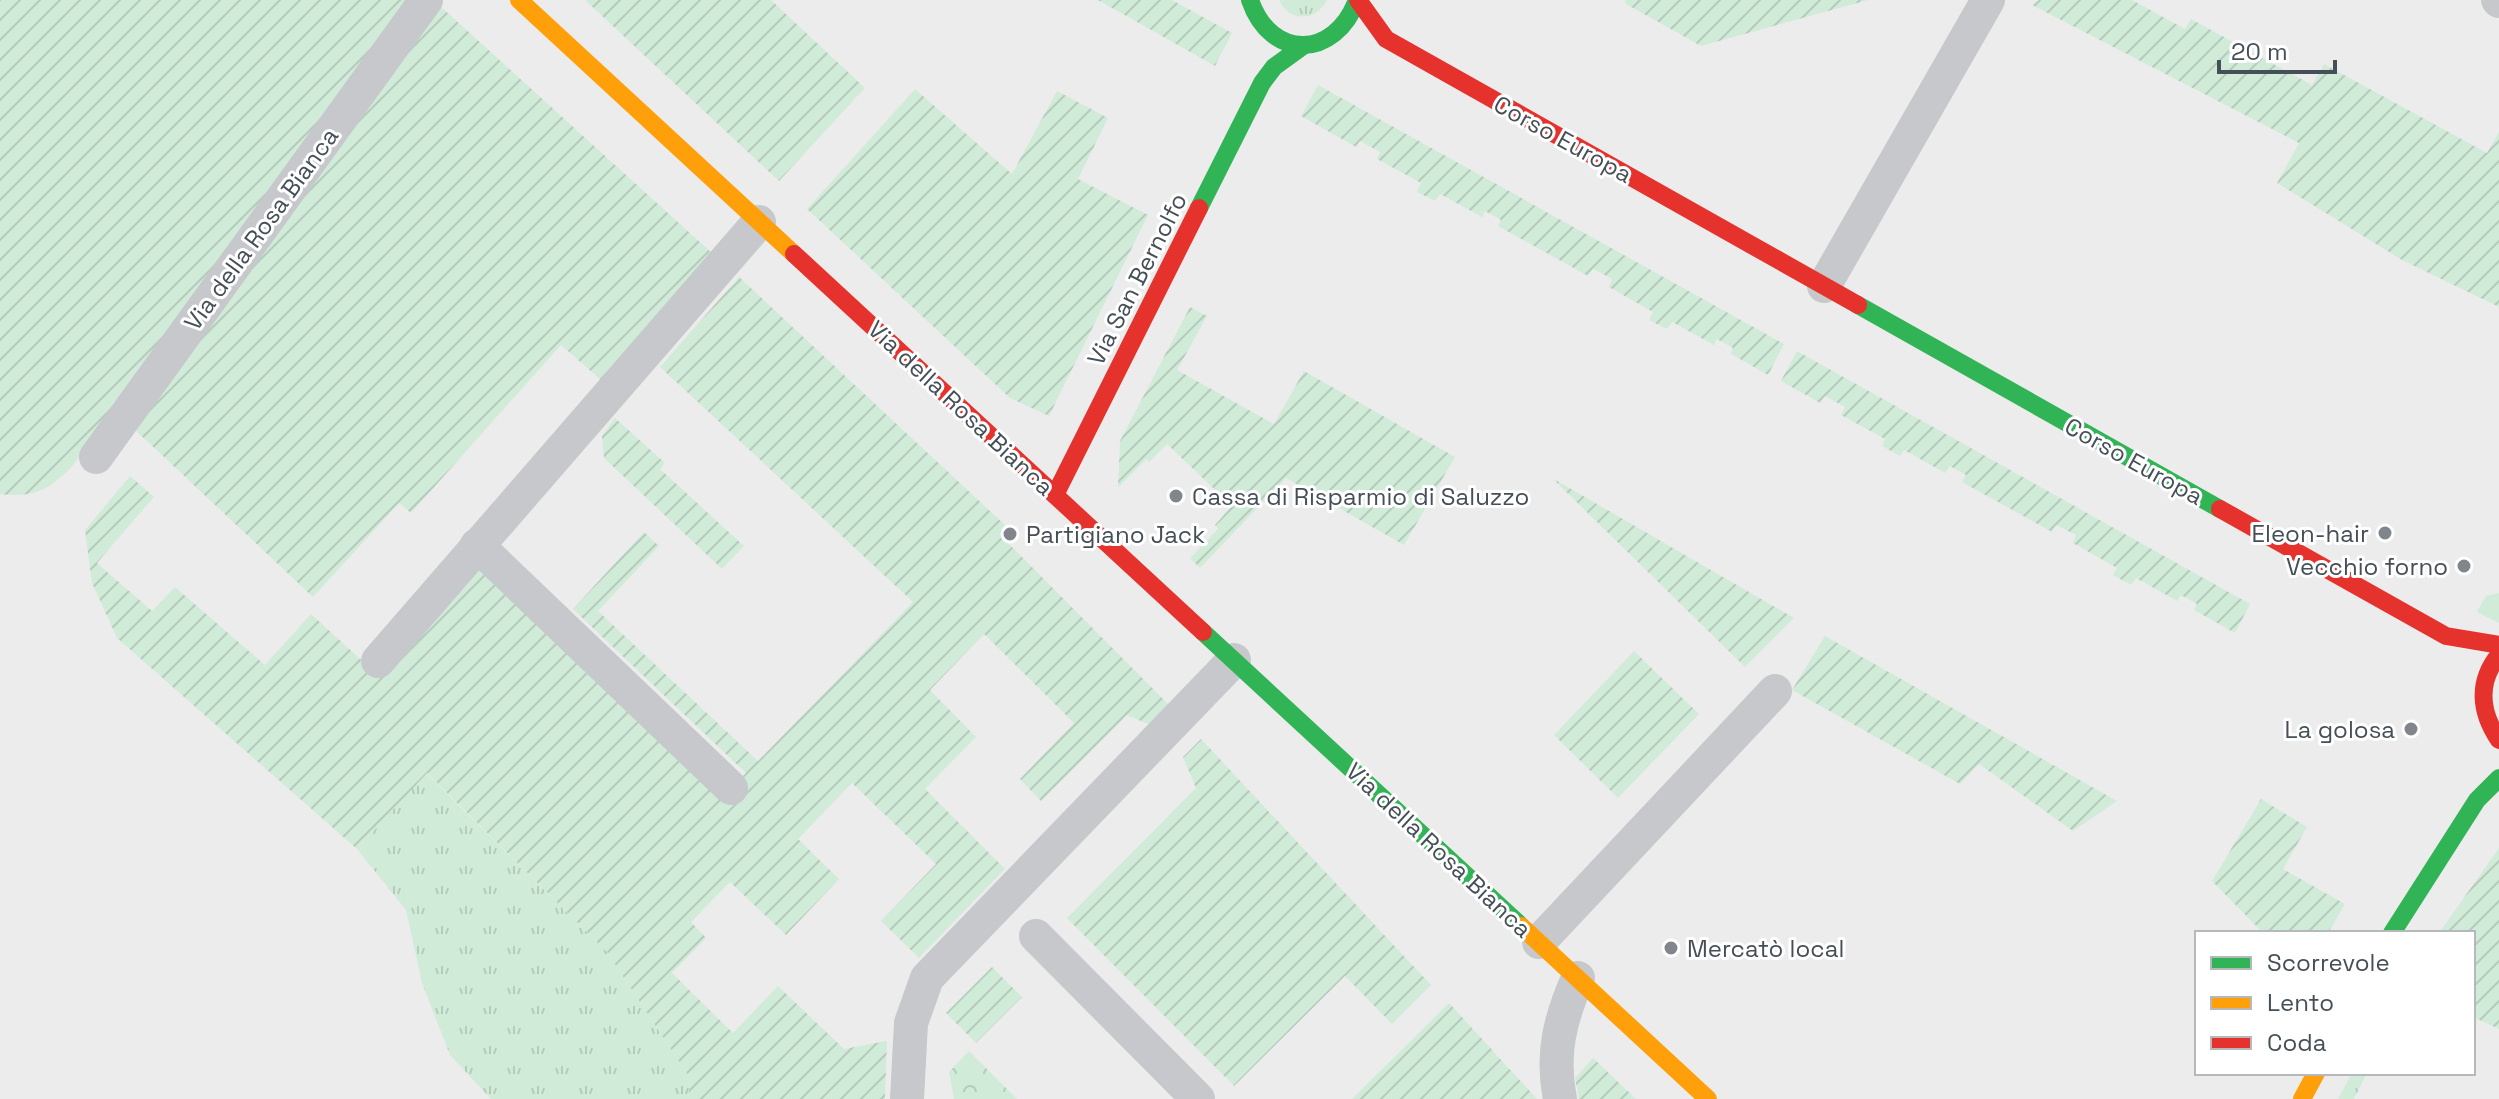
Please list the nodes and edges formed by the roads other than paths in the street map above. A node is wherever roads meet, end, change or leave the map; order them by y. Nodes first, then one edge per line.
1 (426, 0) edge
2 (519, 0) edge
3 (1250, 0) edge
4 (1357, 0) edge
5 (1988, 0) edge
6 (1263, 27) junction
7 (1335, 37) junction
8 (1386, 39) junction
9 (1303, 46) junction
10 (1262, 83) junction
11 (759, 222) junction
12 (1824, 286) junction
13 (96, 457) dead end
14 (1055, 495) junction
15 (477, 545) junction
16 (2446, 636) junction
17 (2499, 645) edge
18 (2499, 655) edge
19 (1234, 660) junction
20 (378, 661) dead end
21 (1775, 691) dead end
22 (2481, 698) junction
23 (2495, 735) edge
24 (2499, 778) edge
25 (731, 788) dead end
26 (2477, 800) junction
27 (2393, 931) edge
28 (1036, 936) dead end
29 (1539, 942) junction
30 (1578, 978) junction
31 (2315, 1075) edge
32 (907, 1099) edge
33 (1198, 1099) edge
34 (1560, 1099) edge
35 (1708, 1099) edge
36 (2302, 1099) edge

1 - 13 street, Via della Rosa Bianca
2 - 11 street, Via della Rosa Bianca
3 - 6 street
4 - 7 street, Corso Europa
4 - 8 street, Corso Europa
5 - 12 street
6 - 9 street
6 - 10 street, Via San Bernolfo
7 - 8 street, Corso Europa
7 - 9 street, Corso Europa
8 - 12 street, Corso Europa
9 - 10 street, Via San Bernolfo
10 - 14 street, Via San Bernolfo
11 - 14 street, Via della Rosa Bianca
11 - 15 street
12 - 16 street, Corso Europa
14 - 19 street, Via della Rosa Bianca
15 - 20 street
15 - 25 street
16 - 17 street, Corso Europa
16 - 22 street, Corso Europa
18 - 22 street
19 - 29 street, Via della Rosa Bianca
19 - 32 street
21 - 29 street, Via della Rosa Bianca
22 - 23 street, Corso Europa
23 - 26 street
24 - 26 street
26 - 27 street
28 - 33 street
29 - 30 street, Via della Rosa Bianca
30 - 34 street
30 - 35 street, Via della Rosa Bianca
31 - 36 street

